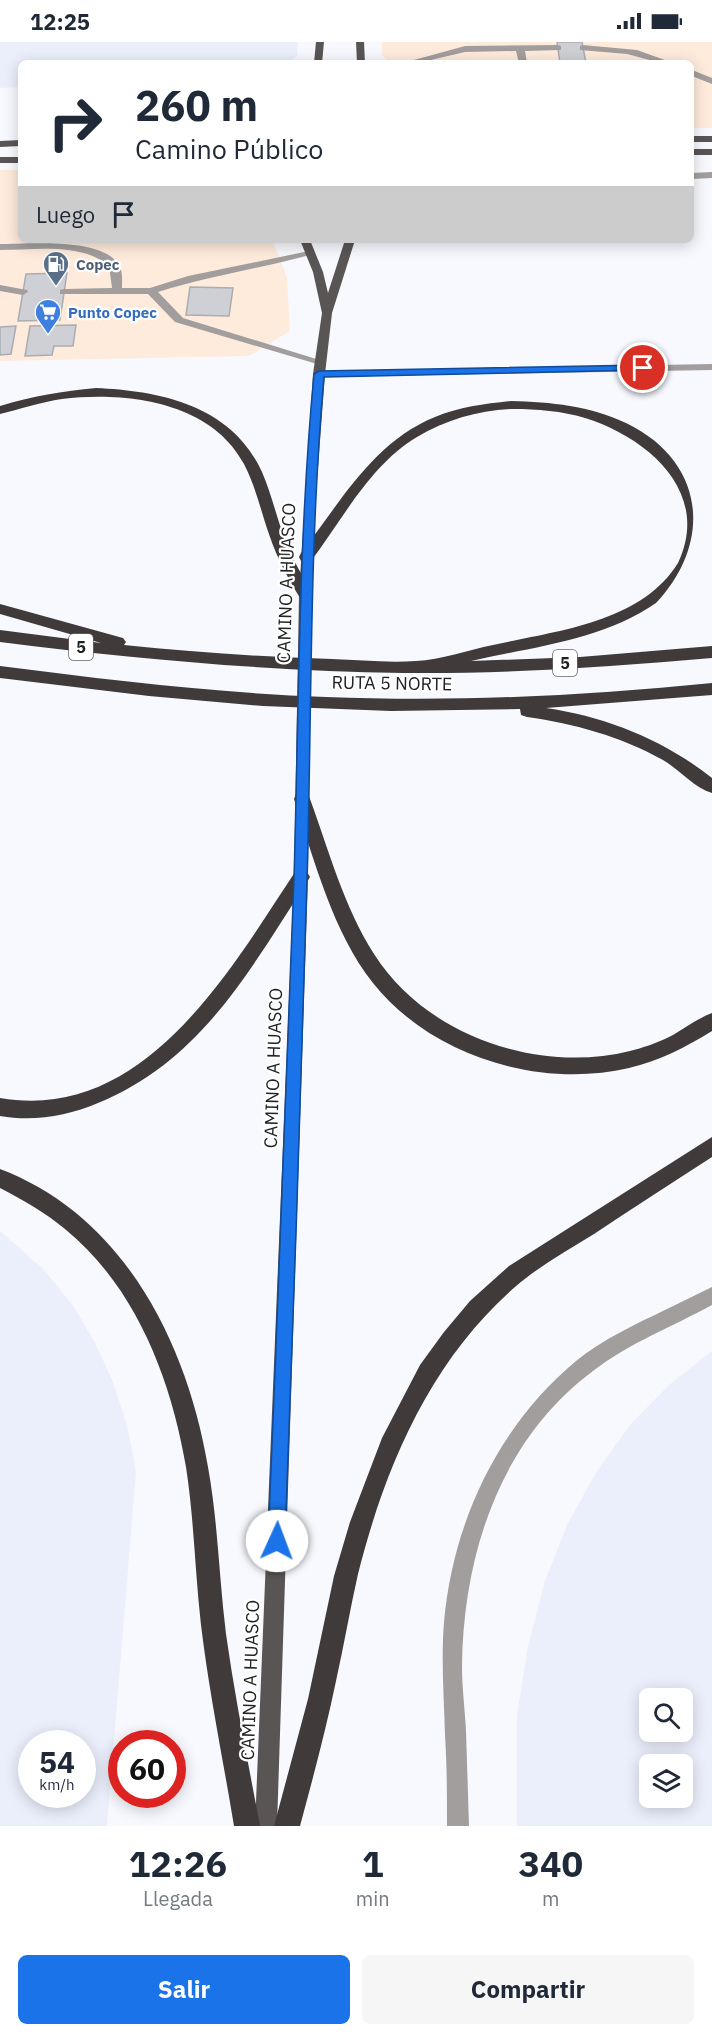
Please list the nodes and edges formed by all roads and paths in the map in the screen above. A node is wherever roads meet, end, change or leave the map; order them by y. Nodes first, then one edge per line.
1 (320, 42) edge
2 (360, 42) edge
3 (520, 48) junction
4 (558, 48) dead end
5 (583, 48) dead end
6 (318, 60) edge
7 (361, 60) edge
8 (419, 60) edge
9 (522, 60) edge
10 (661, 60) edge
11 (694, 74) edge
12 (712, 81) edge
13 (694, 139) edge
14 (712, 139) edge
15 (0, 144) edge
16 (18, 144) edge
17 (694, 152) edge
18 (712, 152) edge
19 (0, 160) edge
20 (18, 160) edge
21 (712, 175) edge
22 (694, 176) edge
23 (306, 243) edge
24 (349, 243) edge
25 (0, 247) edge
26 (310, 252) junction
27 (0, 288) edge
28 (117, 291) junction
29 (151, 291) junction
30 (23, 292) dead end
31 (64, 292) dead end
32 (327, 313) junction
33 (712, 367) edge
34 (320, 368) junction
35 (0, 410) edge
36 (306, 557) junction
37 (305, 594) junction
38 (0, 609) edge
39 (0, 636) edge
40 (712, 652) edge
41 (163, 654) junction
42 (418, 667) junction
43 (0, 672) edge
44 (0, 684) edge
45 (93, 684) junction
46 (712, 689) edge
47 (465, 704) junction
48 (712, 787) edge
49 (302, 799) junction
50 (301, 877) junction
51 (712, 1021) edge
52 (0, 1107) edge
53 (712, 1146) edge
54 (0, 1178) edge
55 (712, 1296) edge
56 (247, 1826) edge
57 (266, 1826) edge
58 (287, 1826) edge
59 (458, 1826) edge

1 - 6 main road
2 - 7 main road
3 - 4 street
3 - 8 street
3 - 9 street
5 - 10 street
11 - 12 street
13 - 14 main road
15 - 16 main road
17 - 18 main road
19 - 20 main road
21 - 22 street
23 - 26 main road, CAMINO A HUASCO
24 - 32 main road, CAMINO A HUASCO
25 - 28 street
26 - 29 street
26 - 32 main road, CAMINO A HUASCO
27 - 30 street
28 - 29 street
28 - 31 street
29 - 34 street
32 - 34 main road, CAMINO A HUASCO
33 - 34 street
34 - 36 main road, CAMINO A HUASCO
35 - 37 highway
36 - 37 main road, CAMINO A HUASCO
36 - 42 highway
37 - 49 main road, CAMINO A HUASCO
38 - 41 highway
39 - 41 highway, RUTA 5 NORTE / 5
40 - 42 highway, RUTA 5 NORTE / 5
41 - 42 highway, RUTA 5 NORTE / 5
43 - 45 highway, RUTA 5 NORTE / 5
44 - 45 highway
45 - 47 highway, RUTA 5 NORTE / 5
46 - 47 highway, RUTA 5 NORTE / 5
47 - 48 highway
49 - 50 main road, CAMINO A HUASCO
49 - 51 highway
50 - 52 highway
50 - 57 main road, CAMINO A HUASCO
53 - 58 highway
54 - 56 highway
55 - 59 street

